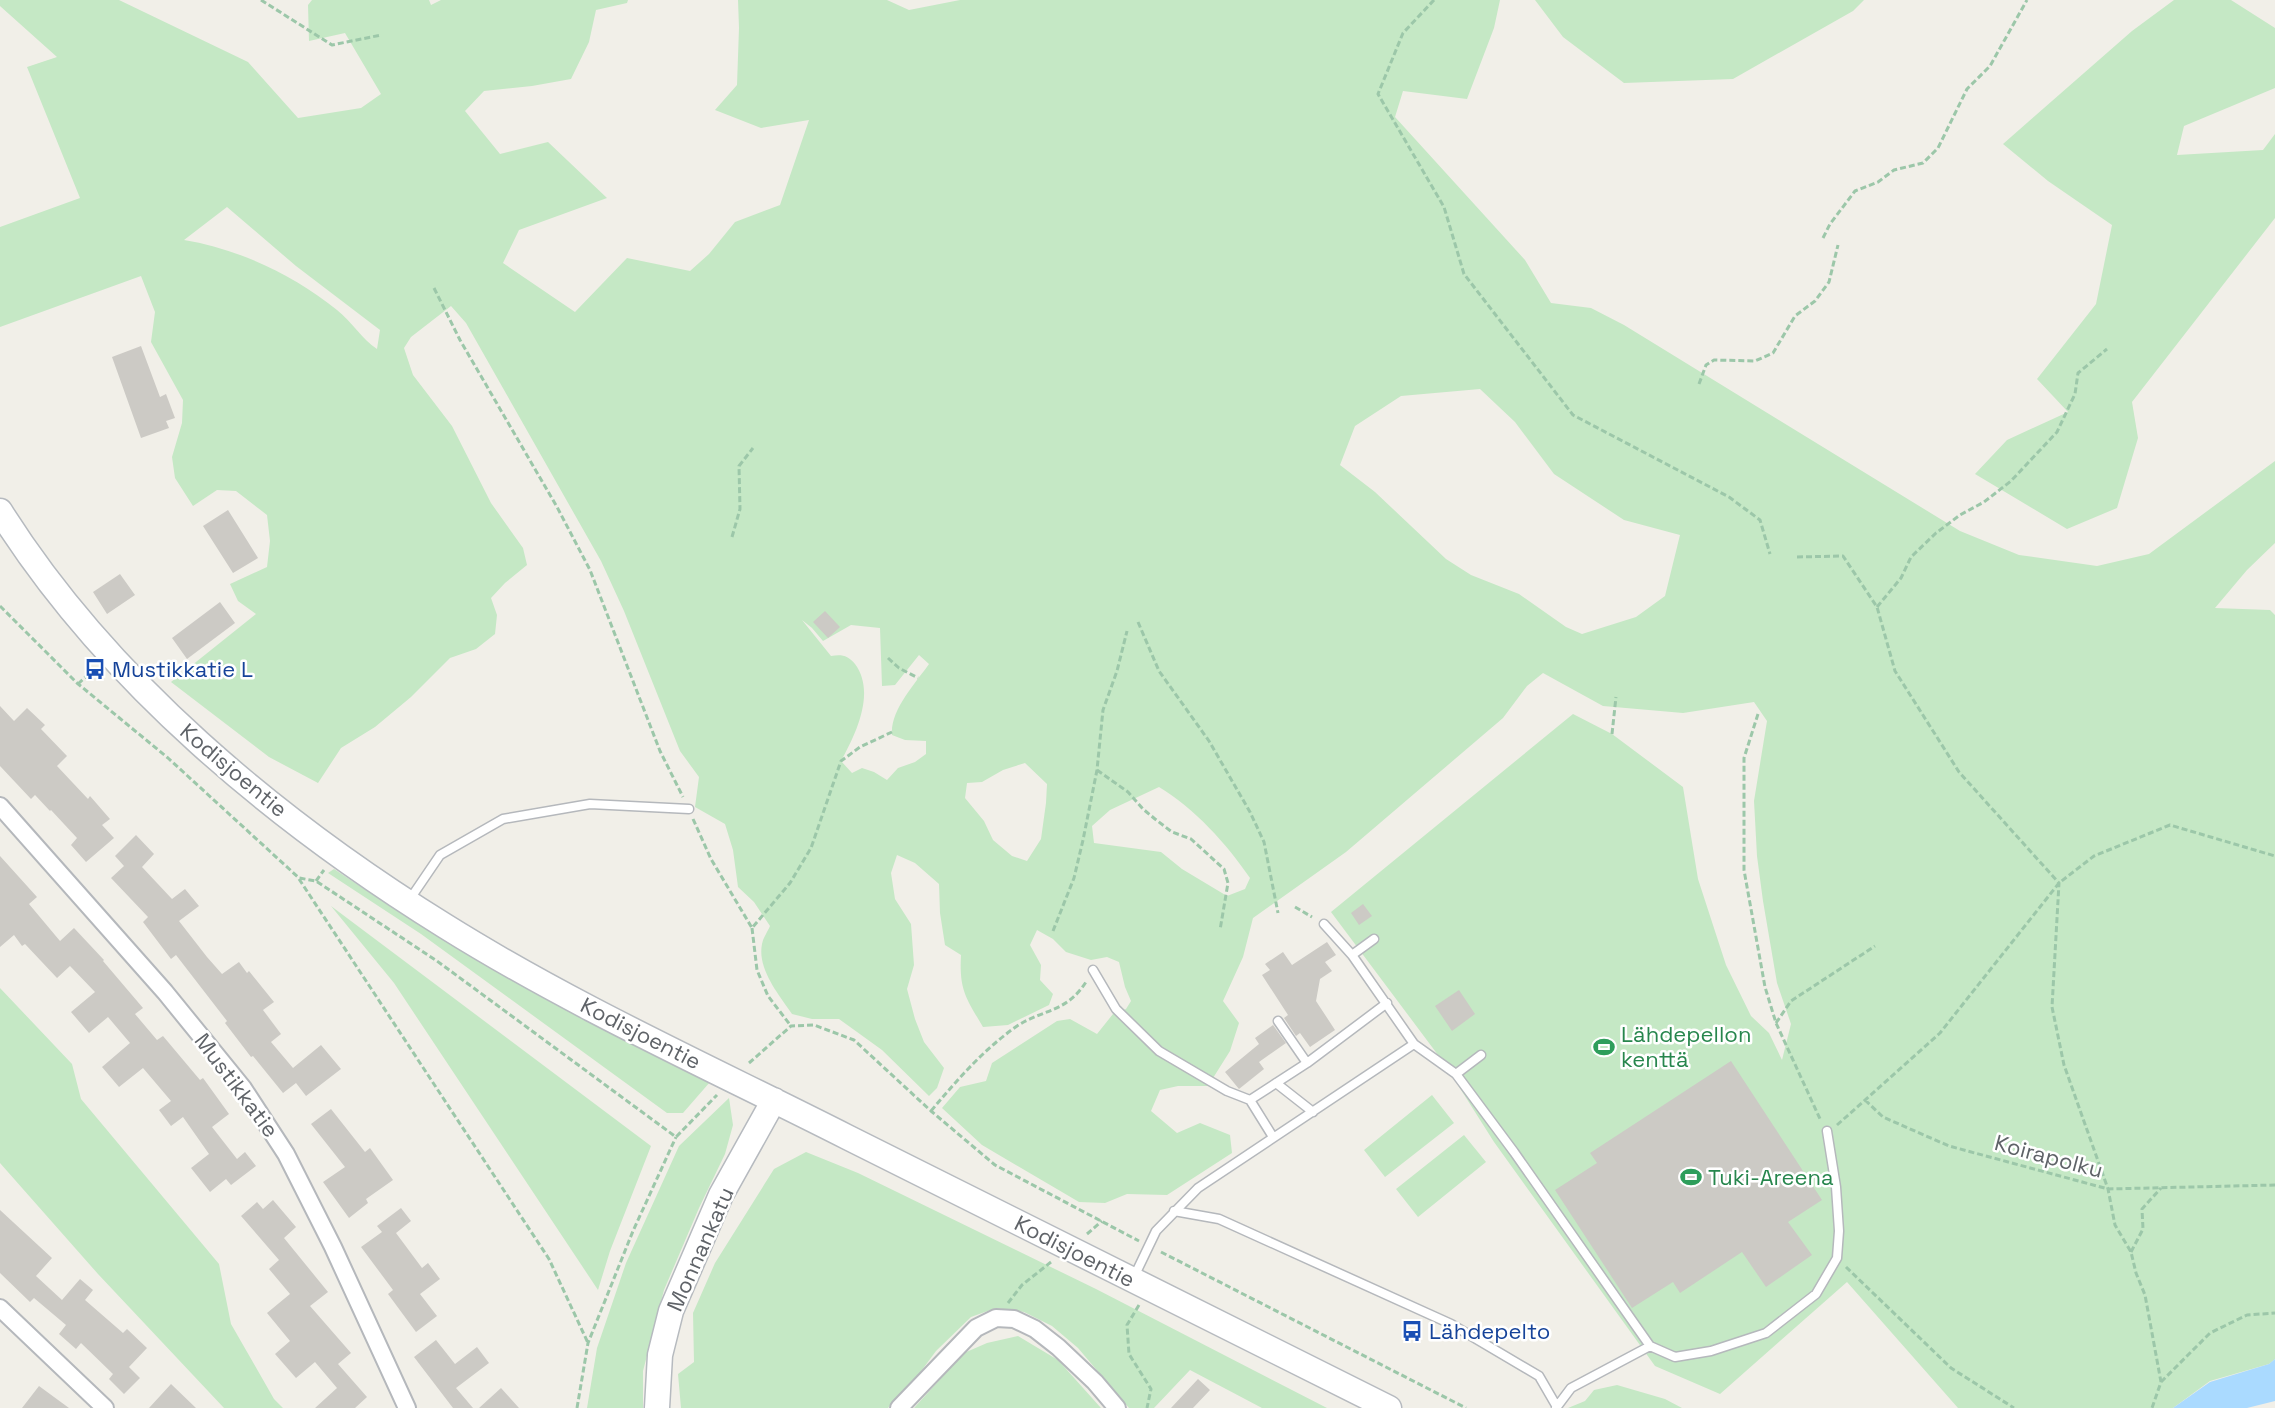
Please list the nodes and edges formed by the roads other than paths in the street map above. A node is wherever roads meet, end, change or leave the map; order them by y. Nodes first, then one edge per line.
1 (0, 511) edge
2 (0, 806) edge
3 (689, 809) road end
4 (408, 902) junction
5 (1324, 924) road end
6 (1374, 939) dead end
7 (1352, 955) junction
8 (1093, 970) road end
9 (1387, 1003) junction
10 (1278, 1021) dead end
11 (1414, 1044) junction
12 (1481, 1055) dead end
13 (1307, 1063) junction
14 (1456, 1074) junction
15 (1276, 1083) junction
16 (774, 1100) junction
17 (1250, 1100) junction
18 (1313, 1112) junction
19 (1827, 1131) road end
20 (1273, 1137) junction
21 (1174, 1211) junction
22 (1141, 1284) junction
23 (0, 1308) edge
24 (1650, 1346) junction
25 (105, 1408) edge
26 (407, 1408) edge
27 (657, 1408) edge
28 (899, 1408) edge
29 (1117, 1408) edge
30 (1389, 1408) edge
31 (1556, 1408) edge

1 - 4 street, Kodisjoentie
2 - 26 street, Mustikkatie
3 - 4 lane
4 - 16 street, Kodisjoentie
5 - 7 lane
6 - 7 lane
7 - 9 lane
8 - 17 lane
9 - 11 lane
9 - 13 lane
10 - 13 lane
11 - 14 lane
11 - 18 lane
12 - 14 lane
13 - 15 lane
14 - 24 lane
15 - 17 lane
15 - 18 lane
16 - 22 street, Kodisjoentie
16 - 27 street, Monnankatu
17 - 20 lane
18 - 20 lane
19 - 24 lane
20 - 21 lane
21 - 22 lane
21 - 31 lane
22 - 30 street, Kodisjoentie
23 - 25 street
24 - 31 lane
28 - 29 street

